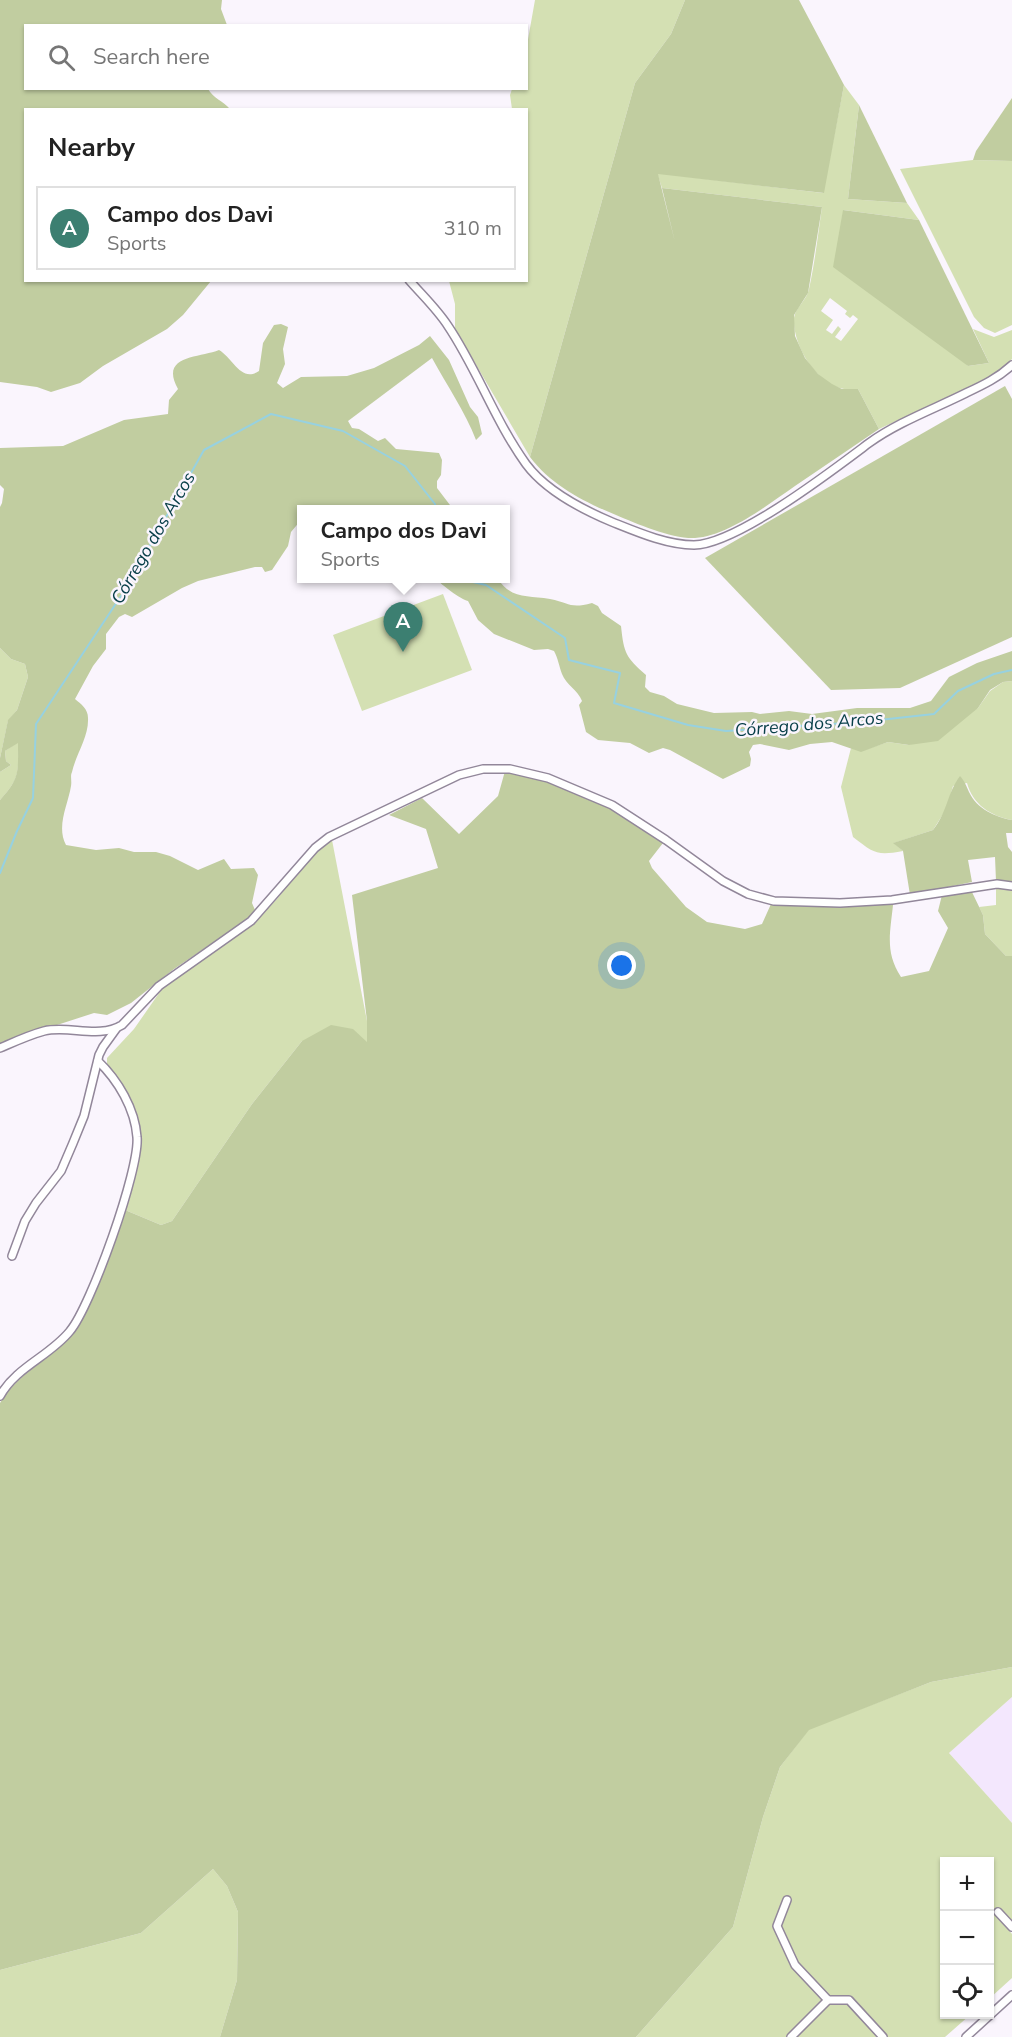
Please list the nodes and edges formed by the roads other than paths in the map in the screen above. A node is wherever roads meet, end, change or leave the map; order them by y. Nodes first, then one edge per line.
1 (412, 282) edge
2 (1012, 365) edge
3 (1012, 886) edge
4 (116, 1029) junction
5 (0, 1048) edge
6 (98, 1061) junction
7 (12, 1256) dead end
8 (0, 1396) edge
9 (787, 1900) dead end
10 (998, 1912) dead end
11 (1012, 1927) edge
12 (1012, 1995) edge
13 (828, 2000) junction
14 (791, 2037) edge
15 (882, 2037) edge
16 (966, 2037) edge

1 - 2 street
3 - 4 street
4 - 5 street
4 - 6 street
6 - 7 street
6 - 8 street
9 - 13 street
10 - 11 street
12 - 16 street
13 - 14 street
13 - 15 street

